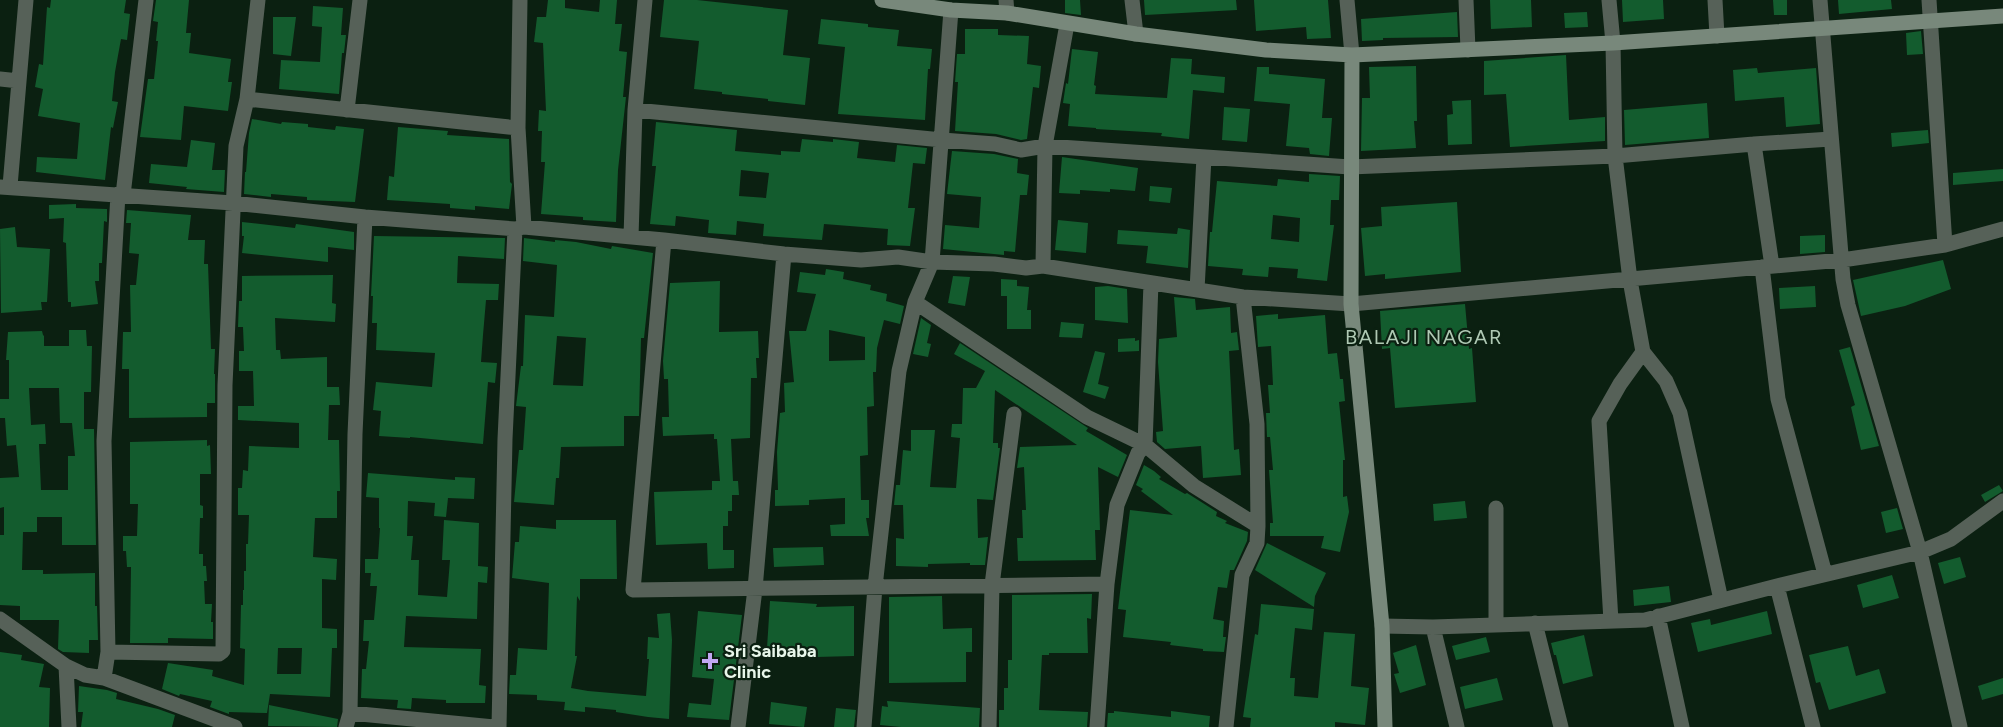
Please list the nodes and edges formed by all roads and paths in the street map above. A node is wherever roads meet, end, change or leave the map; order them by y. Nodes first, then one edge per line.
1 (26, 0) edge
2 (146, 0) edge
3 (258, 0) edge
4 (360, 0) edge
5 (520, 0) edge
6 (645, 0) edge
7 (882, 0) edge
8 (1132, 0) edge
9 (1347, 0) edge
10 (1466, 0) edge
11 (1609, 0) edge
12 (1715, 0) edge
13 (1820, 0) edge
14 (1929, 0) edge
15 (1007, 7) edge
16 (951, 10) junction
17 (2003, 16) edge
18 (1930, 20) junction
19 (1067, 24) junction
20 (1822, 29) junction
21 (1136, 34) junction
22 (1718, 36) junction
23 (1613, 43) junction
24 (1468, 50) junction
25 (1352, 55) junction
26 (0, 79) edge
27 (19, 81) junction
28 (247, 99) junction
29 (347, 110) junction
30 (635, 110) junction
31 (518, 128) junction
32 (1831, 139) junction
33 (942, 140) junction
34 (1754, 144) junction
35 (1045, 146) junction
36 (1615, 156) junction
37 (1204, 157) junction
38 (1350, 167) junction
39 (5, 187) edge
40 (120, 195) junction
41 (233, 203) junction
42 (365, 217) junction
43 (519, 228) junction
44 (2003, 229) edge
45 (631, 237) junction
46 (664, 240) junction
47 (1946, 245) junction
48 (784, 254) junction
49 (1842, 260) junction
50 (932, 262) junction
51 (1043, 266) junction
52 (1767, 267) junction
53 (1630, 280) junction
54 (1151, 283) junction
55 (1197, 290) junction
56 (1243, 297) junction
57 (915, 302) junction
58 (1351, 304) junction
59 (1643, 352) junction
60 (1014, 414) dead end
61 (1145, 445) junction
62 (2003, 501) edge
63 (1496, 508) dead end
64 (1258, 526) junction
65 (1920, 552) junction
66 (1825, 574) junction
67 (1107, 584) junction
68 (992, 585) junction
69 (1777, 586) junction
70 (875, 587) junction
71 (755, 589) junction
72 (1720, 600) junction
73 (1658, 616) junction
74 (0, 620) edge
75 (1611, 621) junction
76 (1535, 623) junction
77 (1496, 625) junction
78 (1382, 626) junction
79 (1433, 627) junction
80 (108, 652) junction
81 (66, 666) junction
82 (104, 678) junction
83 (348, 720) edge
84 (69, 727) edge
85 (235, 727) edge
86 (494, 727) edge
87 (499, 727) edge
88 (738, 727) edge
89 (864, 727) edge
90 (989, 727) edge
91 (1097, 727) edge
92 (1226, 727) edge
93 (1385, 727) edge
94 (1457, 727) edge
95 (1561, 727) edge
96 (1682, 727) edge
97 (1813, 727) edge
98 (1960, 727) edge

1 - 27 street
2 - 40 street
3 - 28 street
4 - 29 street
5 - 31 street
6 - 30 street
7 - 16 street
8 - 21 street
9 - 25 street
10 - 24 street
11 - 23 street
12 - 22 street
13 - 20 street
14 - 18 street
15 - 16 street
15 - 19 street
16 - 33 street
17 - 18 street
18 - 20 street
18 - 47 street
19 - 21 street
19 - 35 street
20 - 22 street
20 - 32 street
21 - 25 street
22 - 23 street
23 - 24 street
23 - 36 street
24 - 25 street
25 - 38 street
26 - 27 street
27 - 39 street
28 - 29 street
28 - 41 street
29 - 31 street
30 - 33 street
30 - 45 street
31 - 43 street
32 - 34 street
32 - 49 street
33 - 35 street
33 - 50 street
34 - 36 street
34 - 52 street
35 - 37 street
35 - 51 street
36 - 38 street
36 - 53 street
37 - 38 street
37 - 55 street
38 - 58 street
39 - 40 street
40 - 41 street
40 - 80 street
41 - 42 street
41 - 80 street
42 - 43 street
42 - 83 street
43 - 45 street
43 - 87 street
44 - 47 street
45 - 46 street
46 - 48 street
46 - 71 street
47 - 49 street
48 - 50 street
48 - 71 street
49 - 52 street
49 - 65 street
50 - 51 street
50 - 57 street
51 - 54 street
52 - 53 street
52 - 66 street
53 - 58 street
53 - 59 street
54 - 55 street
54 - 61 street
55 - 56 street
56 - 58 street
56 - 64 street
57 - 61 street
57 - 70 street
58 - 78 street
59 - 72 street
59 - 75 street
60 - 68 street
61 - 64 street
61 - 67 street
62 - 65 street
63 - 77 street
64 - 92 street
65 - 66 street
65 - 98 street
66 - 69 street
67 - 68 street
67 - 91 street
68 - 70 street
68 - 90 street
69 - 72 street
69 - 97 street
70 - 71 street
70 - 89 street
71 - 88 street
72 - 73 street
73 - 75 street
73 - 96 street
74 - 81 street
75 - 76 street
76 - 77 street
76 - 95 street
77 - 79 street
78 - 79 street
78 - 93 street
79 - 94 street
80 - 82 street
81 - 82 street
81 - 84 street
82 - 85 street
83 - 86 street

